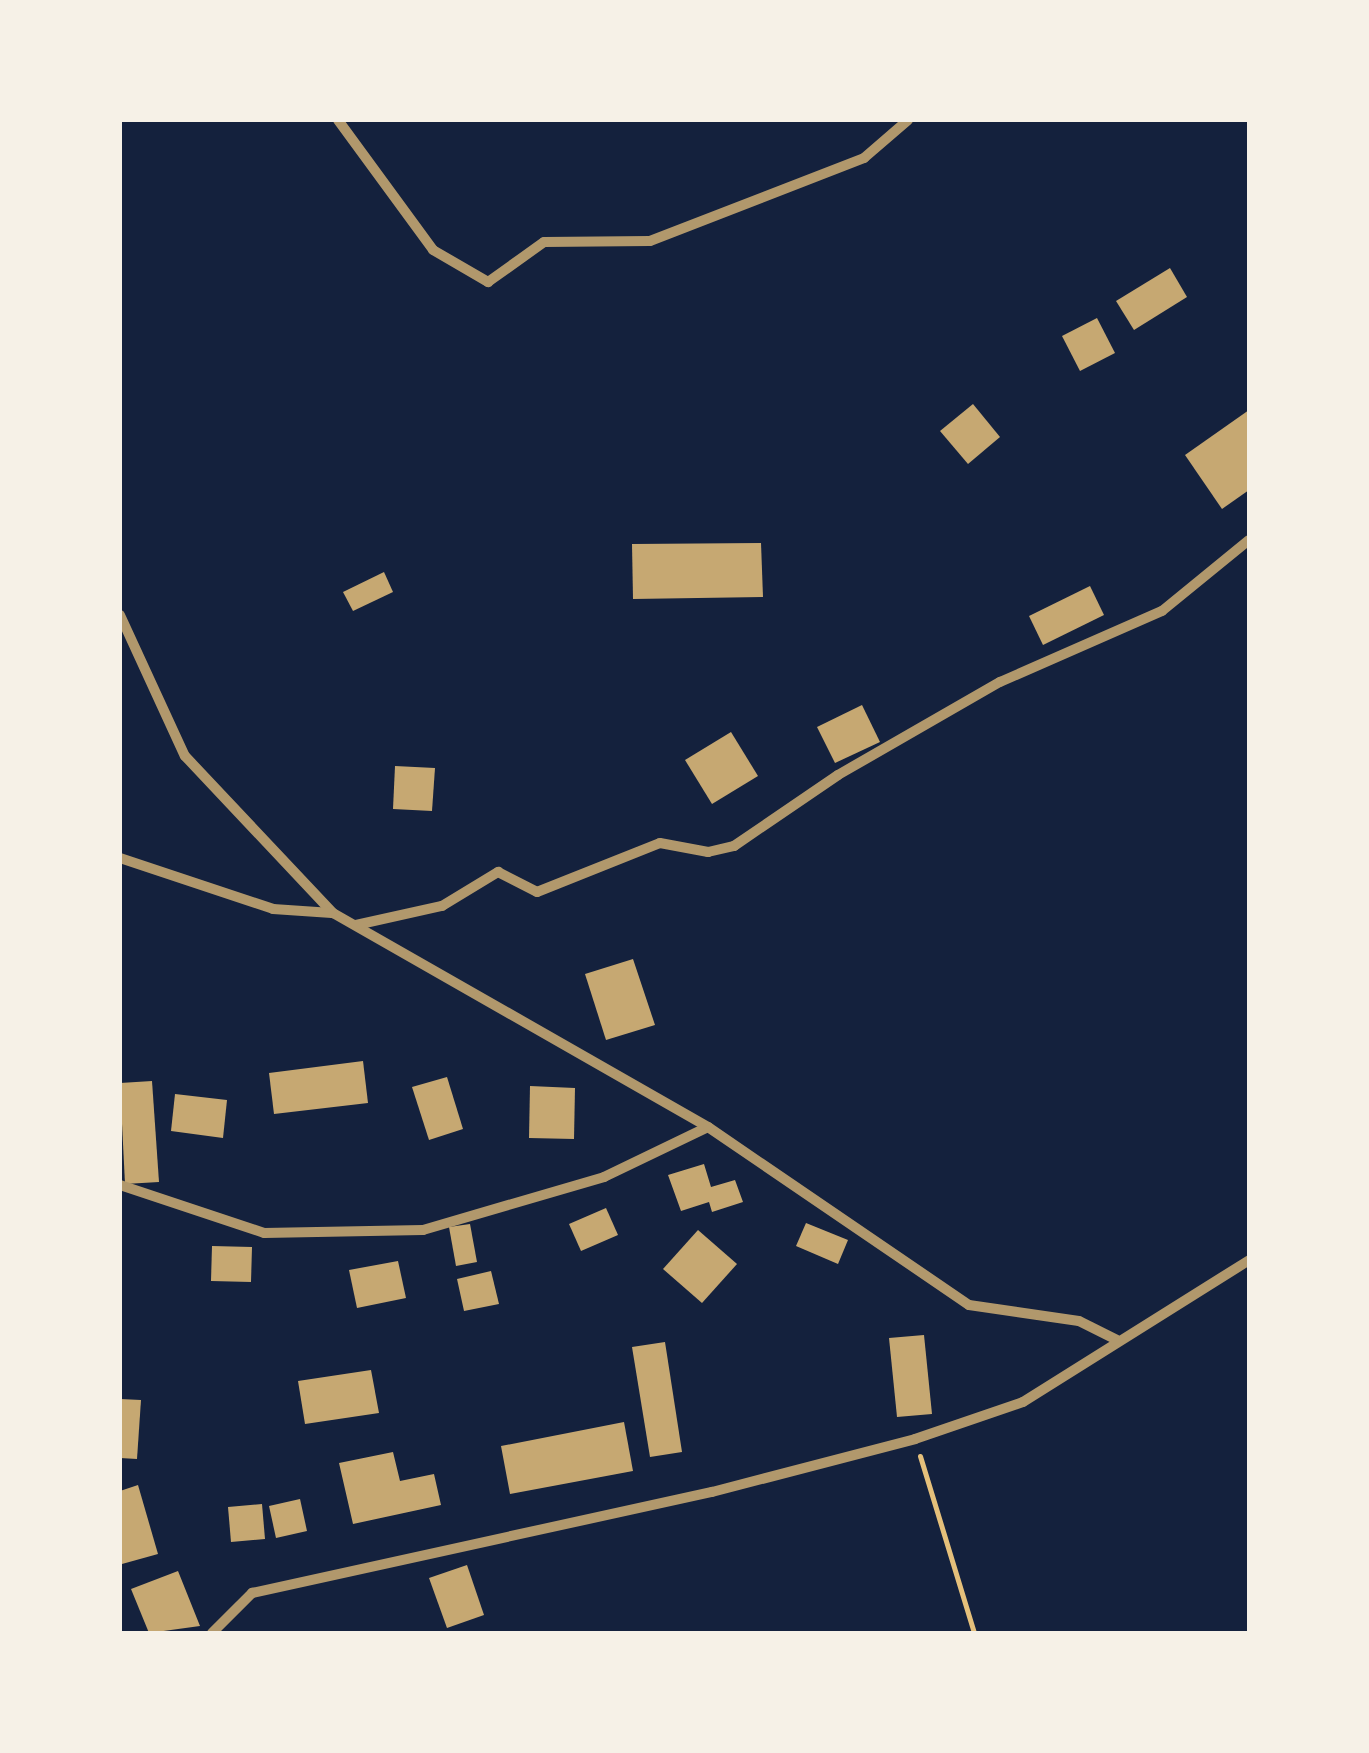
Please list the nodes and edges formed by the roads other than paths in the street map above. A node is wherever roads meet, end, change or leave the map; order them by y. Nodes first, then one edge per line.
1 (338, 120) edge
2 (908, 120) edge
3 (1249, 540) edge
4 (120, 615) edge
5 (120, 858) edge
6 (333, 913) junction
7 (356, 925) junction
8 (708, 1126) junction
9 (120, 1184) edge
10 (1249, 1260) edge
11 (1116, 1340) junction
12 (212, 1633) edge

1 - 2 street
3 - 7 street
4 - 6 street
5 - 6 street
6 - 7 street
7 - 8 street
8 - 9 street
8 - 11 street
10 - 11 street
11 - 12 street

